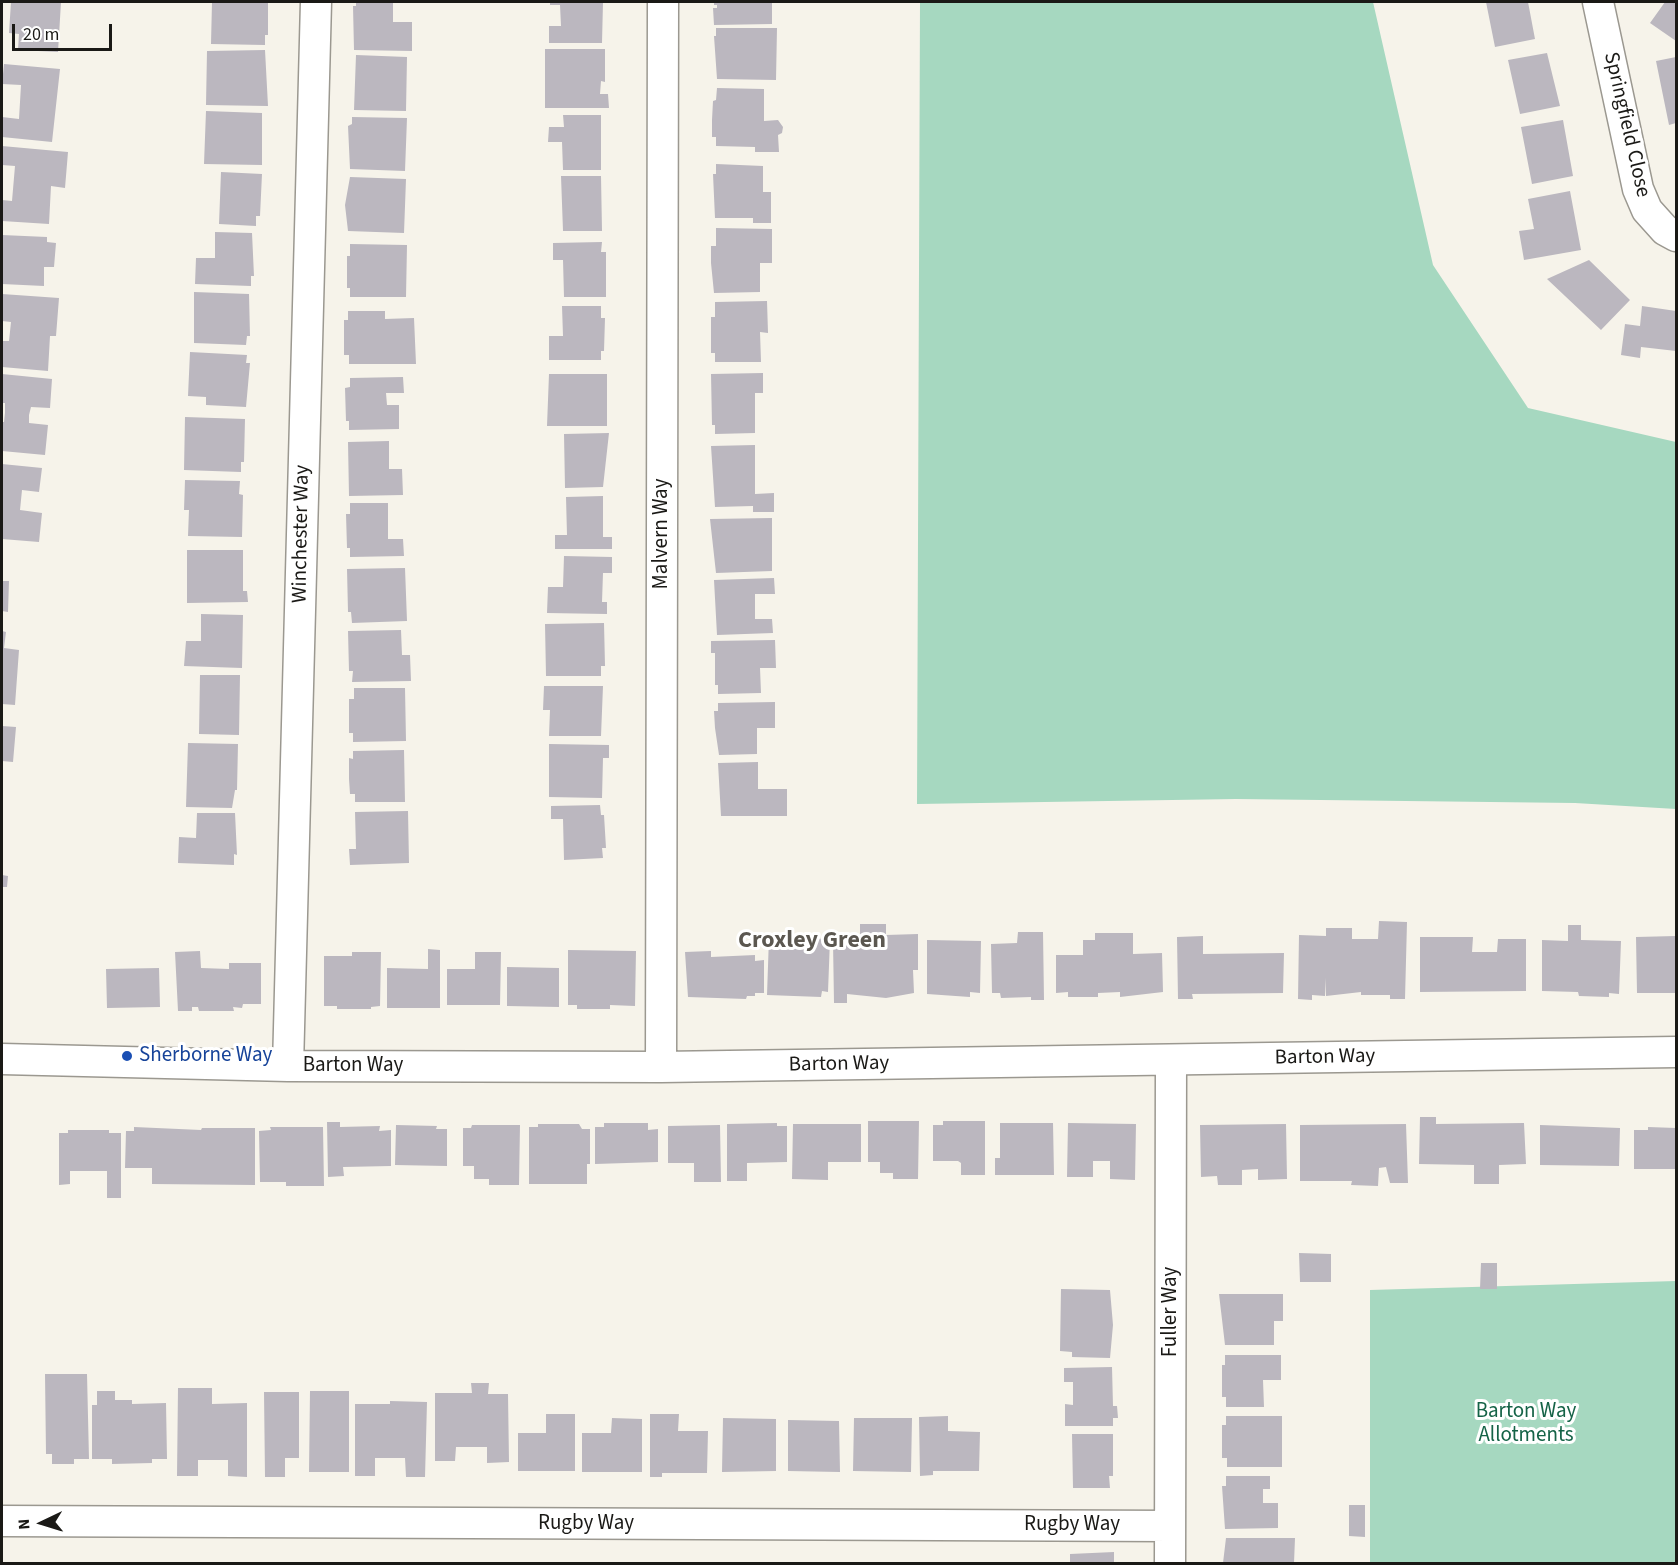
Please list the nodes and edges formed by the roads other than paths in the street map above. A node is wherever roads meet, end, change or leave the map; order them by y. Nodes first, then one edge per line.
1 (316, 2) edge
2 (663, 2) edge
3 (1598, 2) edge
4 (1677, 236) edge
5 (1677, 1052) edge
6 (2, 1059) edge
7 (1171, 1061) junction
8 (288, 1066) junction
9 (661, 1067) junction
10 (2, 1521) edge
11 (1170, 1526) junction
12 (1170, 1563) edge

1 - 8 street, Winchester Way
2 - 9 street, Malvern Way
3 - 4 street, Springfield Close
5 - 7 street, Barton Way
6 - 8 street, Barton Way
7 - 9 street, Barton Way
7 - 11 street, Fuller Way
8 - 9 street, Barton Way
10 - 11 street, Rugby Way
11 - 12 street, Fuller Way

